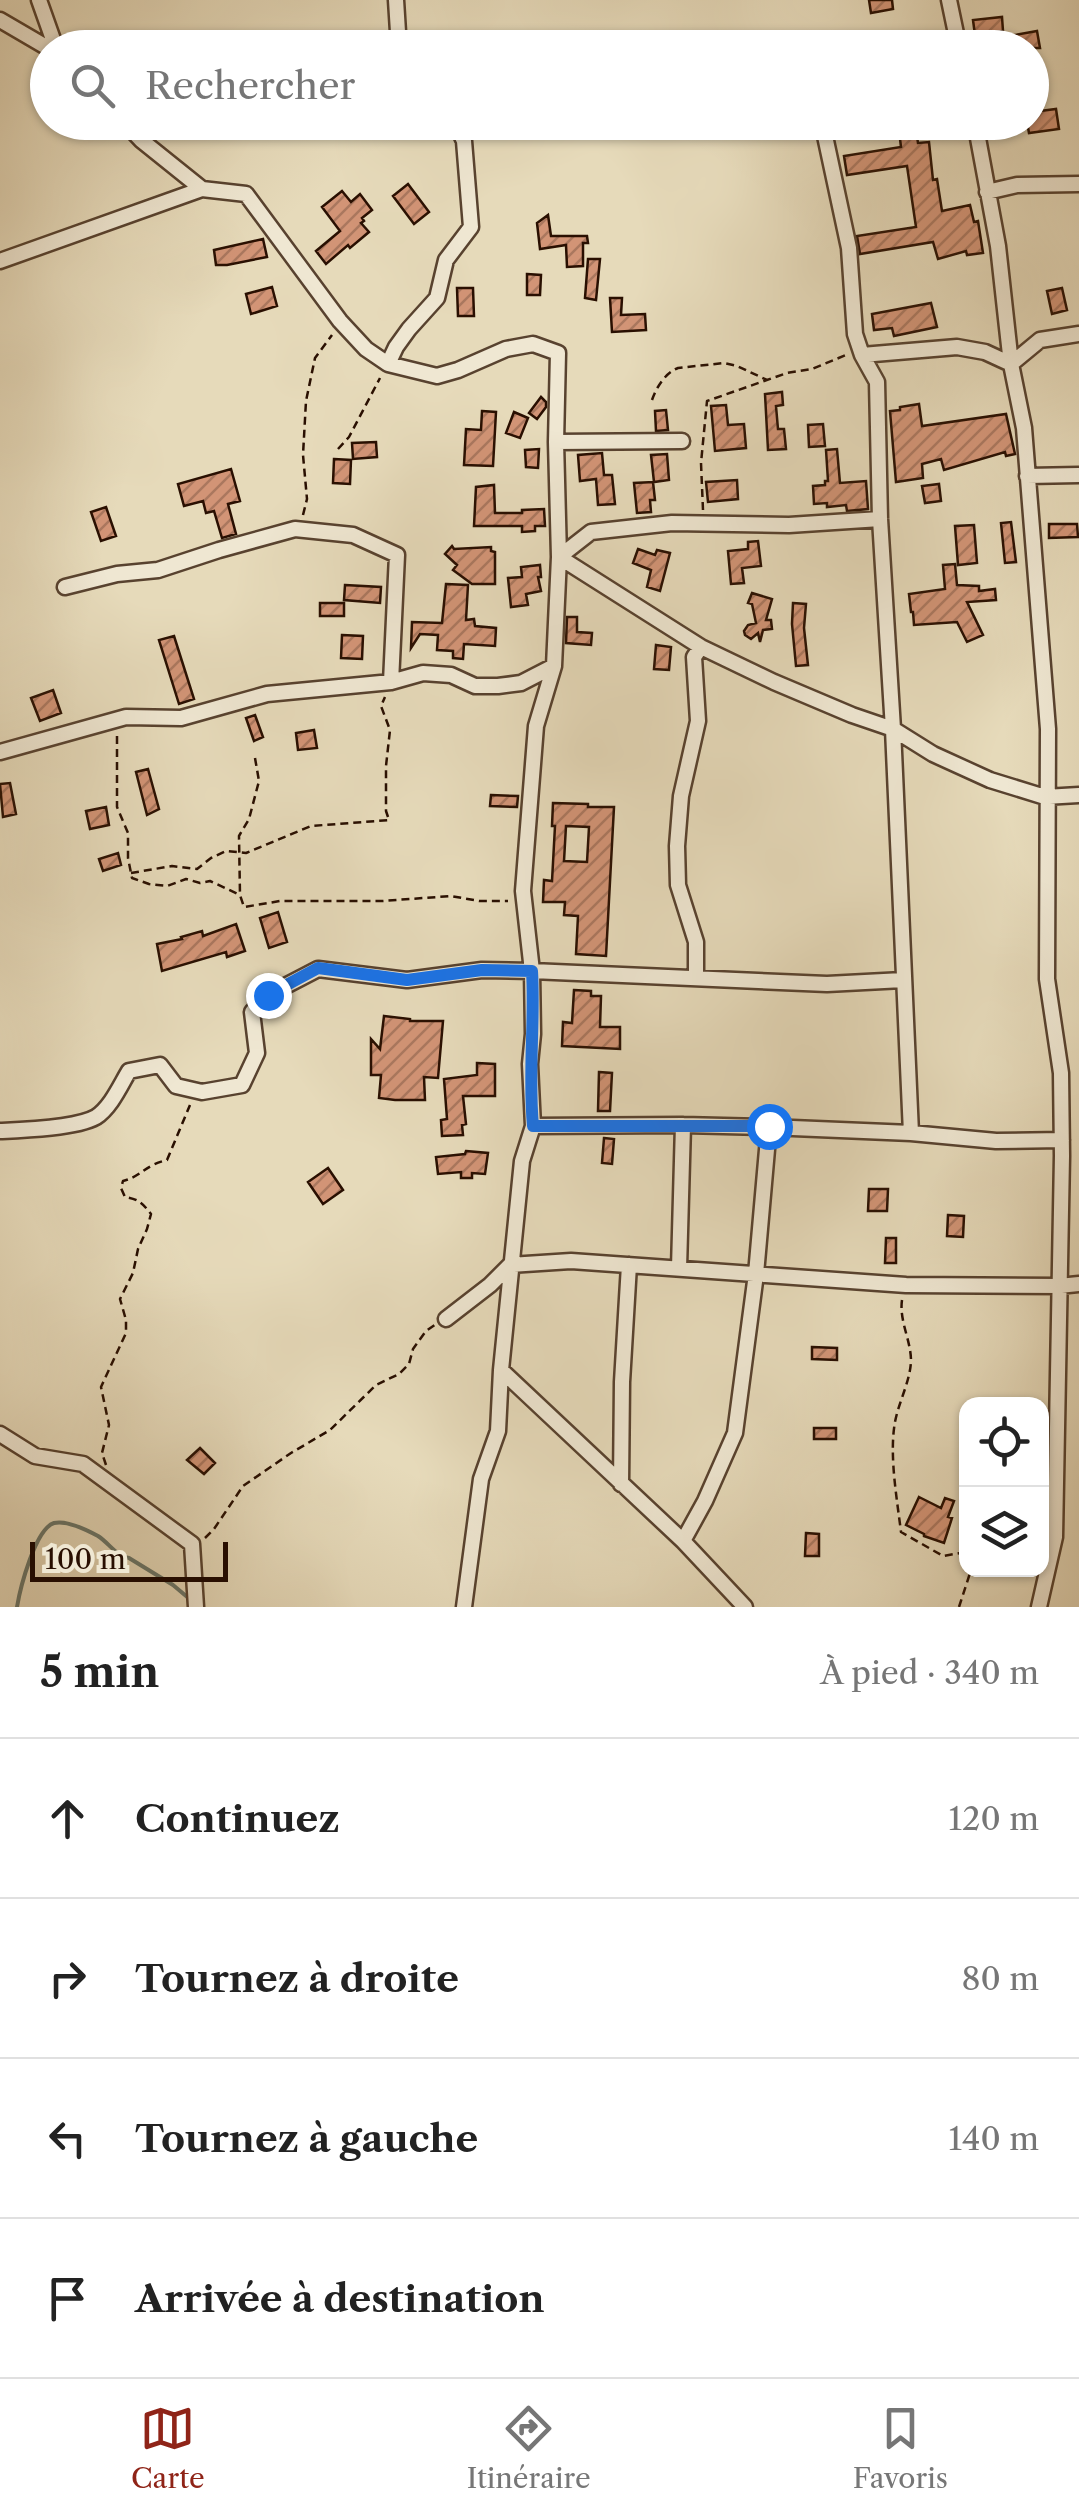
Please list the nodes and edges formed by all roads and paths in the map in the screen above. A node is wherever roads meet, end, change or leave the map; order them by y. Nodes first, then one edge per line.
1 (39, 0) edge
2 (396, 0) edge
3 (949, 0) edge
4 (0, 20) edge
5 (50, 30) edge
6 (398, 30) edge
7 (955, 30) edge
8 (30, 38) edge
9 (140, 140) edge
10 (464, 140) edge
11 (826, 140) edge
12 (979, 140) edge
13 (1079, 184) edge
14 (202, 189) junction
15 (986, 192) junction
16 (0, 261) edge
17 (340, 321) junction
18 (1079, 334) edge
19 (862, 355) junction
20 (388, 364) junction
21 (1011, 364) junction
22 (769, 380) junction
23 (652, 400) dead end
24 (682, 440) dead end
25 (556, 442) junction
26 (338, 449) dead end
27 (1079, 475) edge
28 (1028, 476) junction
29 (880, 520) junction
30 (689, 523) junction
31 (295, 529) junction
32 (559, 557) junction
33 (66, 587) dead end
34 (701, 647) junction
35 (554, 666) junction
36 (391, 682) junction
37 (126, 717) junction
38 (893, 730) junction
39 (0, 752) edge
40 (256, 758) dead end
41 (1079, 795) edge
42 (1048, 797) junction
43 (240, 851) junction
44 (131, 872) junction
45 (240, 895) junction
46 (524, 903) junction
47 (532, 971) junction
48 (696, 976) junction
49 (903, 980) junction
50 (202, 1092) junction
51 (683, 1125) junction
52 (533, 1126) junction
53 (769, 1126) junction
54 (0, 1131) edge
55 (910, 1133) junction
56 (1062, 1140) junction
57 (510, 1264) junction
58 (629, 1266) junction
59 (678, 1268) junction
60 (756, 1274) junction
61 (1079, 1284) edge
62 (906, 1285) junction
63 (1059, 1286) junction
64 (446, 1319) joint
65 (501, 1370) junction
66 (0, 1434) edge
67 (621, 1484) junction
68 (114, 1485) junction
69 (682, 1541) junction
70 (192, 1544) junction
71 (959, 1553) edge
72 (969, 1577) edge
73 (196, 1607) edge
74 (464, 1607) edge
75 (745, 1607) edge
76 (959, 1607) edge
77 (1038, 1607) edge

1 - 5 street
2 - 6 street
3 - 7 street
4 - 8 street
9 - 14 street
10 - 20 street
11 - 19 street
12 - 15 street
13 - 15 street
14 - 16 street
14 - 17 street
15 - 21 street
17 - 20 street
17 - 31 path
18 - 21 street
19 - 21 street
19 - 22 path
19 - 29 street
20 - 25 street
20 - 26 path
21 - 28 street
22 - 23 path
22 - 30 path
24 - 25 street
25 - 32 street
27 - 28 street
28 - 42 street
29 - 30 street
29 - 38 street
30 - 32 street
31 - 33 street
31 - 36 street
32 - 34 street
32 - 35 street
34 - 38 street
34 - 48 street
35 - 36 street
35 - 46 street
36 - 37 street
36 - 43 path
37 - 39 street
37 - 44 path
38 - 42 street
38 - 49 street
40 - 43 path
41 - 42 street
42 - 56 street
43 - 44 path
43 - 45 path
44 - 45 path
45 - 46 path
46 - 47 street
47 - 48 street
47 - 50 street
47 - 52 street
48 - 49 street
49 - 55 street
50 - 54 street
50 - 68 path
51 - 52 street
51 - 53 street
51 - 59 street
52 - 57 street
53 - 55 street
53 - 60 street
55 - 56 street
56 - 63 street
57 - 58 street
57 - 64 street
57 - 65 street
58 - 59 street
58 - 67 street
59 - 60 street
60 - 62 street
60 - 69 street
61 - 63 street
62 - 63 street
62 - 71 path
63 - 77 street
64 - 70 path
65 - 67 street
65 - 74 street
66 - 68 street
67 - 69 street
68 - 70 street
69 - 75 street
70 - 73 street
72 - 76 path

